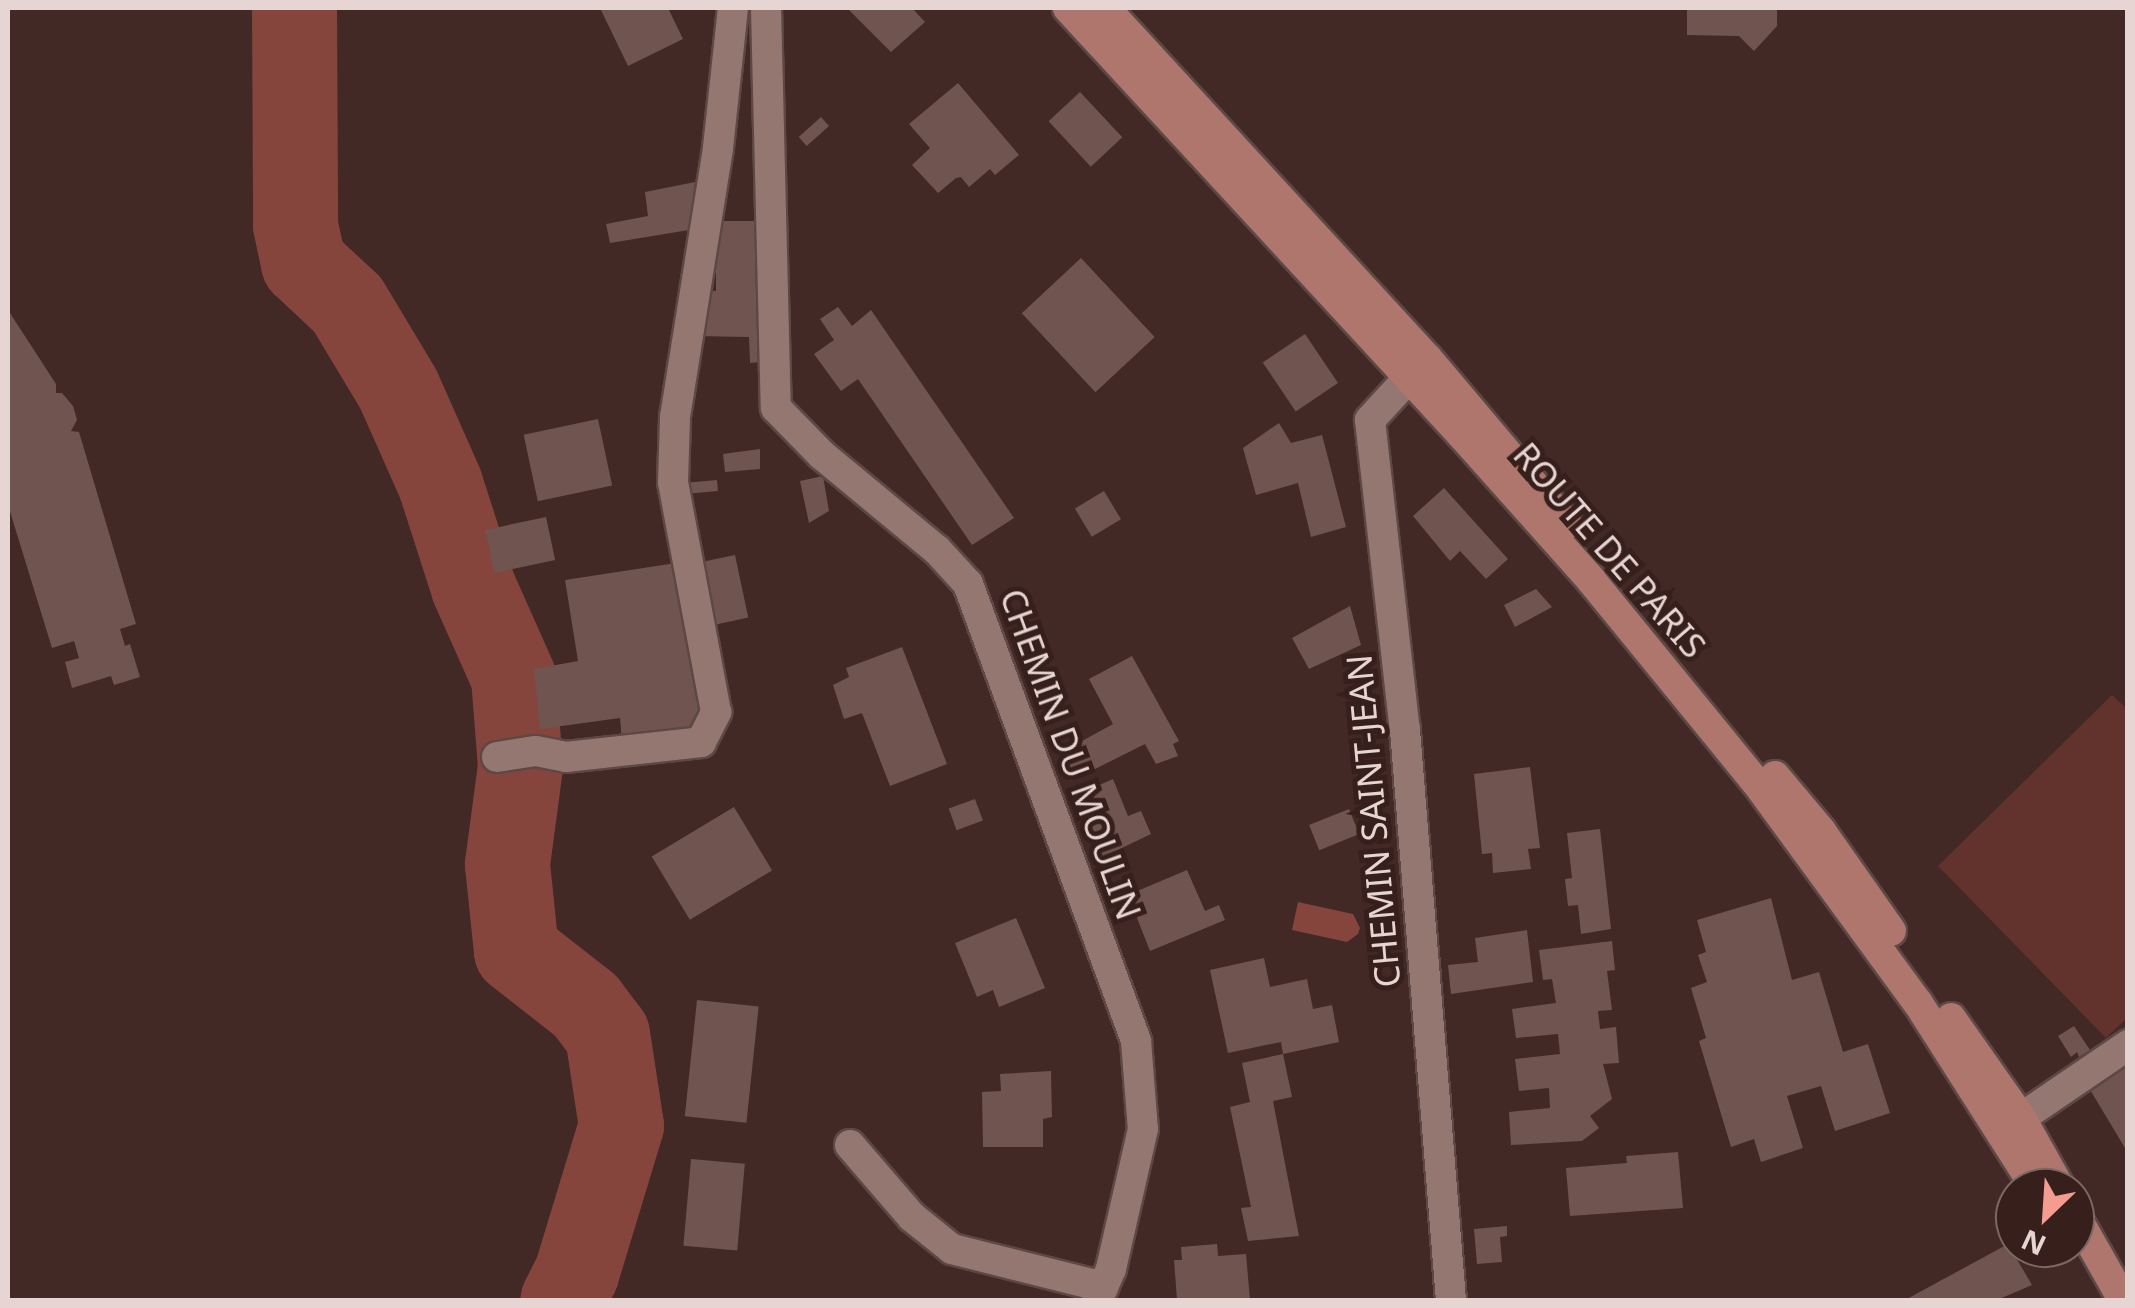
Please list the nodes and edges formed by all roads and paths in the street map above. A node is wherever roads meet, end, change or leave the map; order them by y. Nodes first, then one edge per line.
1 (733, 8) edge
2 (766, 8) edge
3 (1068, 8) edge
4 (1104, 8) edge
5 (1418, 367) junction
6 (497, 758) dead end
7 (2128, 1046) edge
8 (2021, 1118) junction
9 (850, 1145) dead end
10 (2023, 1168) edge
11 (2049, 1168) edge
12 (2095, 1250) edge
13 (2082, 1268) edge
14 (1100, 1294) edge
15 (1451, 1300) edge
16 (2100, 1300) edge
17 (2123, 1300) edge

1 - 6 street
2 - 14 street, CHEMIN DU MOULIN
3 - 5 main road, ROUTE DE PARIS
4 - 5 main road, ROUTE DE PARIS
5 - 8 main road, ROUTE DE PARIS
5 - 10 main road, ROUTE DE PARIS
5 - 15 street, CHEMIN SAINT-JEAN
7 - 8 street
8 - 11 main road, ROUTE DE PARIS
9 - 14 street
12 - 17 main road
13 - 16 main road

